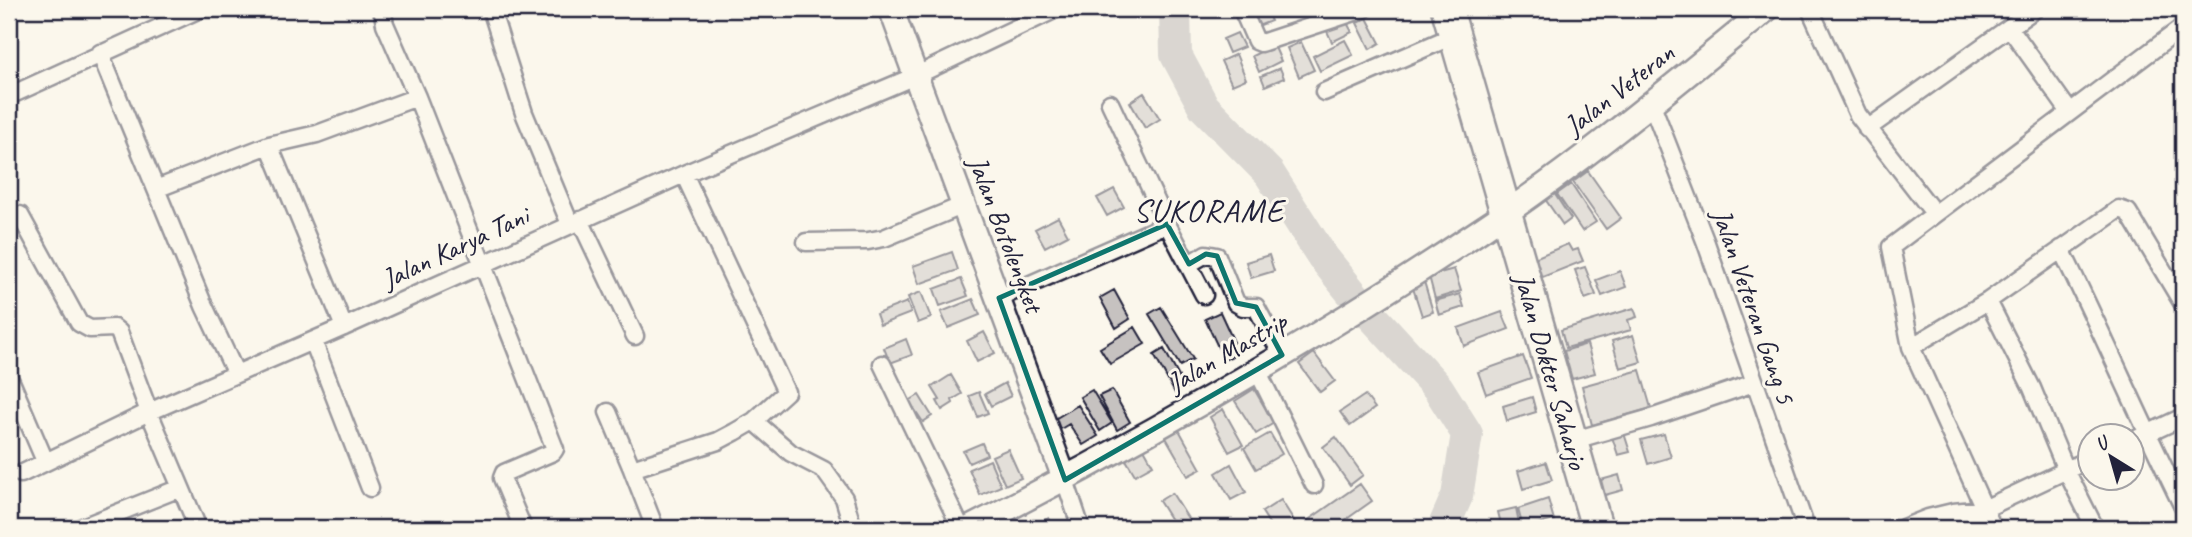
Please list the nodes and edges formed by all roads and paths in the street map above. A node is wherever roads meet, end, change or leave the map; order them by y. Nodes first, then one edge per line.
1 (200, 9) edge
2 (382, 9) edge
3 (491, 9) edge
4 (891, 9) edge
5 (1242, 9) edge
6 (1364, 9) edge
7 (1767, 9) edge
8 (1810, 9) edge
9 (2035, 9) edge
10 (1045, 11) edge
11 (1451, 22) edge
12 (2010, 27) junction
13 (2183, 27) edge
14 (100, 53) junction
15 (915, 76) junction
16 (1324, 92) dead end
17 (9, 96) edge
18 (416, 97) junction
19 (1651, 102) junction
20 (1110, 103) dead end
21 (2069, 111) junction
22 (1867, 129) junction
23 (269, 145) junction
24 (684, 174) junction
25 (156, 189) junction
26 (964, 205) junction
27 (1505, 213) junction
28 (1934, 213) junction
29 (20, 215) dead end
30 (575, 222) junction
31 (1167, 224) junction
32 (806, 242) dead end
33 (2060, 249) junction
34 (481, 264) junction
35 (1189, 264) junction
36 (1205, 295) dead end
37 (999, 298) junction
38 (1988, 301) junction
39 (2183, 304) edge
40 (344, 327) junction
41 (635, 336) dead end
42 (313, 341) junction
43 (1911, 347) junction
44 (1282, 355) junction
45 (882, 364) dead end
46 (1257, 370) junction
47 (236, 374) junction
48 (9, 377) edge
49 (1754, 383) junction
50 (149, 412) junction
51 (607, 412) dead end
52 (2183, 416) edge
53 (754, 421) junction
54 (2134, 421) edge
55 (2146, 434) edge
56 (1571, 441) junction
57 (2146, 447) edge
58 (45, 461) junction
59 (2076, 466) edge
60 (632, 469) junction
61 (2066, 470) junction
62 (21, 474) dead end
63 (1065, 480) junction
64 (1314, 485) dead end
65 (180, 488) junction
66 (370, 488) dead end
67 (2183, 506) edge
68 (1984, 509) junction
69 (79, 528) edge
70 (198, 528) edge
71 (523, 528) edge
72 (655, 528) edge
73 (853, 528) edge
74 (961, 528) edge
75 (971, 528) edge
76 (1081, 528) edge
77 (1597, 528) edge
78 (1805, 528) edge
79 (1903, 528) edge
80 (1993, 528) edge
81 (2095, 528) edge

1 - 14 street
2 - 18 street
3 - 30 street
4 - 15 street, Jalan Botolengket
5 - 6 street
7 - 19 street, Jalan Veteran
8 - 22 street
9 - 12 street
10 - 15 street, Jalan Karya Tani
11 - 16 street
11 - 27 highway, Jalan Dokter Saharjo
12 - 21 street
12 - 22 street
13 - 21 street
14 - 17 street
14 - 25 street
15 - 24 street, Jalan Karya Tani
15 - 26 street, Jalan Botolengket
18 - 23 street
18 - 34 street
19 - 27 street, Jalan Veteran
19 - 49 street, Jalan Veteran Gang 5
20 - 31 street
21 - 28 street
22 - 28 street
23 - 25 street
23 - 40 street
24 - 30 street, Jalan Karya Tani
24 - 53 street
25 - 47 street
26 - 32 street
26 - 37 street, Jalan Botolengket
27 - 44 street, Jalan Mastrip
27 - 56 highway, Jalan Dokter Saharjo
28 - 43 street
29 - 50 street
30 - 34 street, Jalan Karya Tani
30 - 41 street
31 - 35 street
31 - 37 street
33 - 38 street
33 - 39 street
33 - 54 street
34 - 40 street, Jalan Karya Tani
34 - 71 street
35 - 36 street
35 - 44 street
37 - 63 street, Jalan Botolengket
38 - 43 street
38 - 61 street
40 - 42 street, Jalan Karya Tani
42 - 47 street, Jalan Karya Tani
42 - 66 street
43 - 68 street
44 - 46 street, Jalan Mastrip
45 - 74 street
46 - 63 street, Jalan Mastrip
46 - 64 street
47 - 50 street, Jalan Karya Tani
48 - 58 street
49 - 56 street
49 - 78 street, Jalan Veteran Gang 5
50 - 58 street, Jalan Karya Tani
50 - 65 street
51 - 60 street
52 - 55 street
53 - 60 street
53 - 73 street
56 - 77 highway, Jalan Dokter Saharjo
57 - 67 street
58 - 62 street, Jalan Karya Tani
59 - 61 street
60 - 72 street
61 - 68 street
61 - 81 street
63 - 75 street, Jalan Mastrip
63 - 76 street
65 - 69 street
65 - 70 street
68 - 79 street
68 - 80 street

